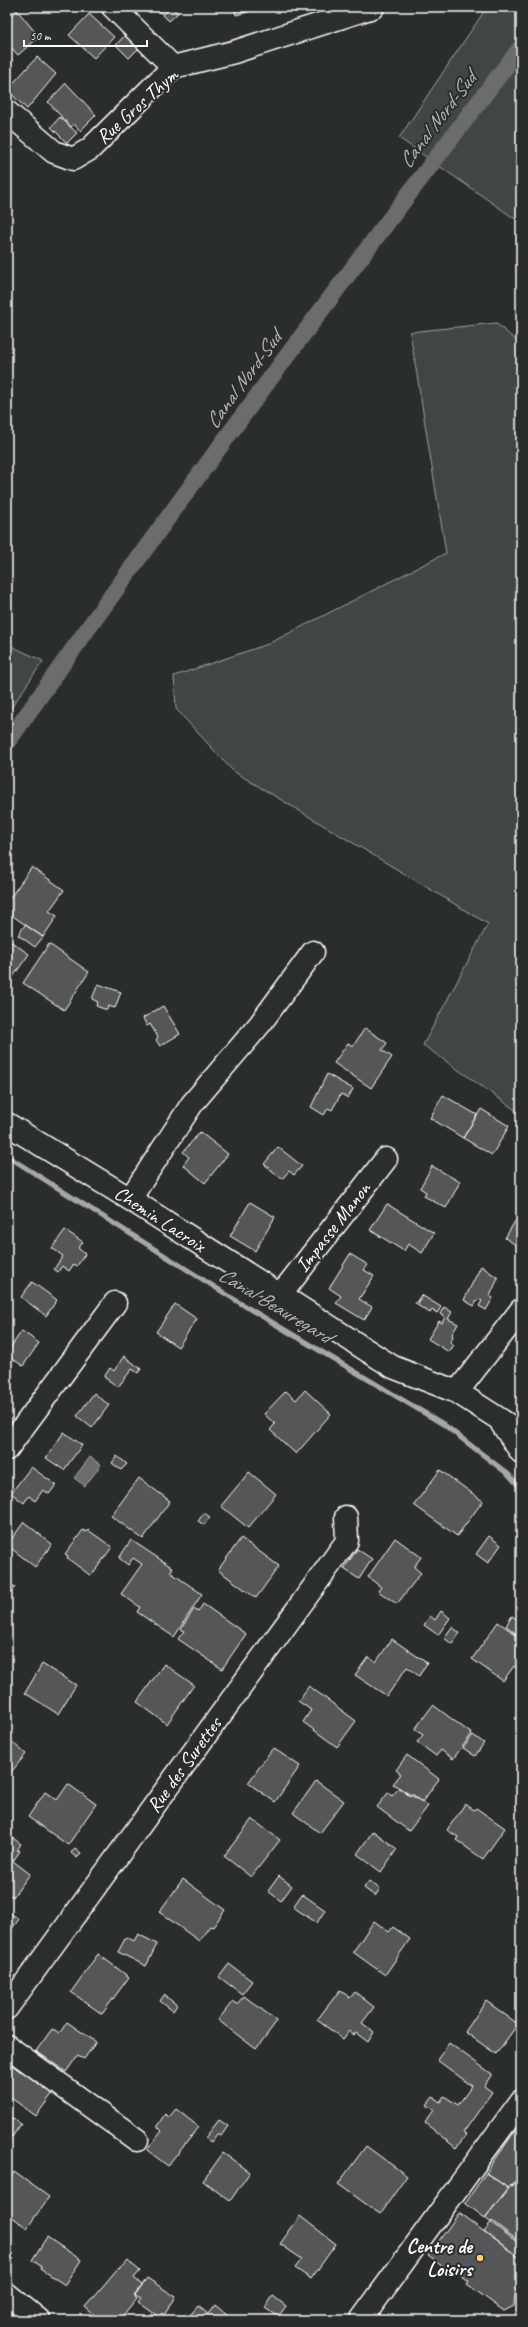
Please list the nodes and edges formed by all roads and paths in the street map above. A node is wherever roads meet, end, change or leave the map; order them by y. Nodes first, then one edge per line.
1 (113, 7) edge
2 (374, 7) edge
3 (173, 67) junction
4 (7, 112) edge
5 (314, 952) dead end
6 (7, 1124) edge
7 (386, 1158) dead end
8 (130, 1199) junction
9 (278, 1295) junction
10 (115, 1302) dead end
11 (521, 1310) edge
12 (456, 1392) junction
13 (499, 1420) junction
14 (521, 1433) edge
15 (7, 1449) edge
16 (521, 1452) edge
17 (346, 1517) dead end
18 (7, 2008) edge
19 (7, 2046) edge
20 (521, 2101) edge
21 (137, 2140) dead end
22 (7, 2294) edge
23 (39, 2320) edge
24 (361, 2320) edge

1 - 3 street
2 - 3 street, Rue Gros Thym
3 - 4 street, Rue Gros Thym
5 - 8 street
6 - 8 street, Chemin Lacroix
7 - 9 street, Impasse Manon
8 - 9 street, Chemin Lacroix
9 - 12 street, Chemin Lacroix
10 - 15 street
11 - 12 street
12 - 13 street, Chemin Lacroix
13 - 14 street, Chemin Lacroix
13 - 16 street
17 - 18 street, Rue des Surettes
19 - 21 street
20 - 24 street
22 - 23 street

